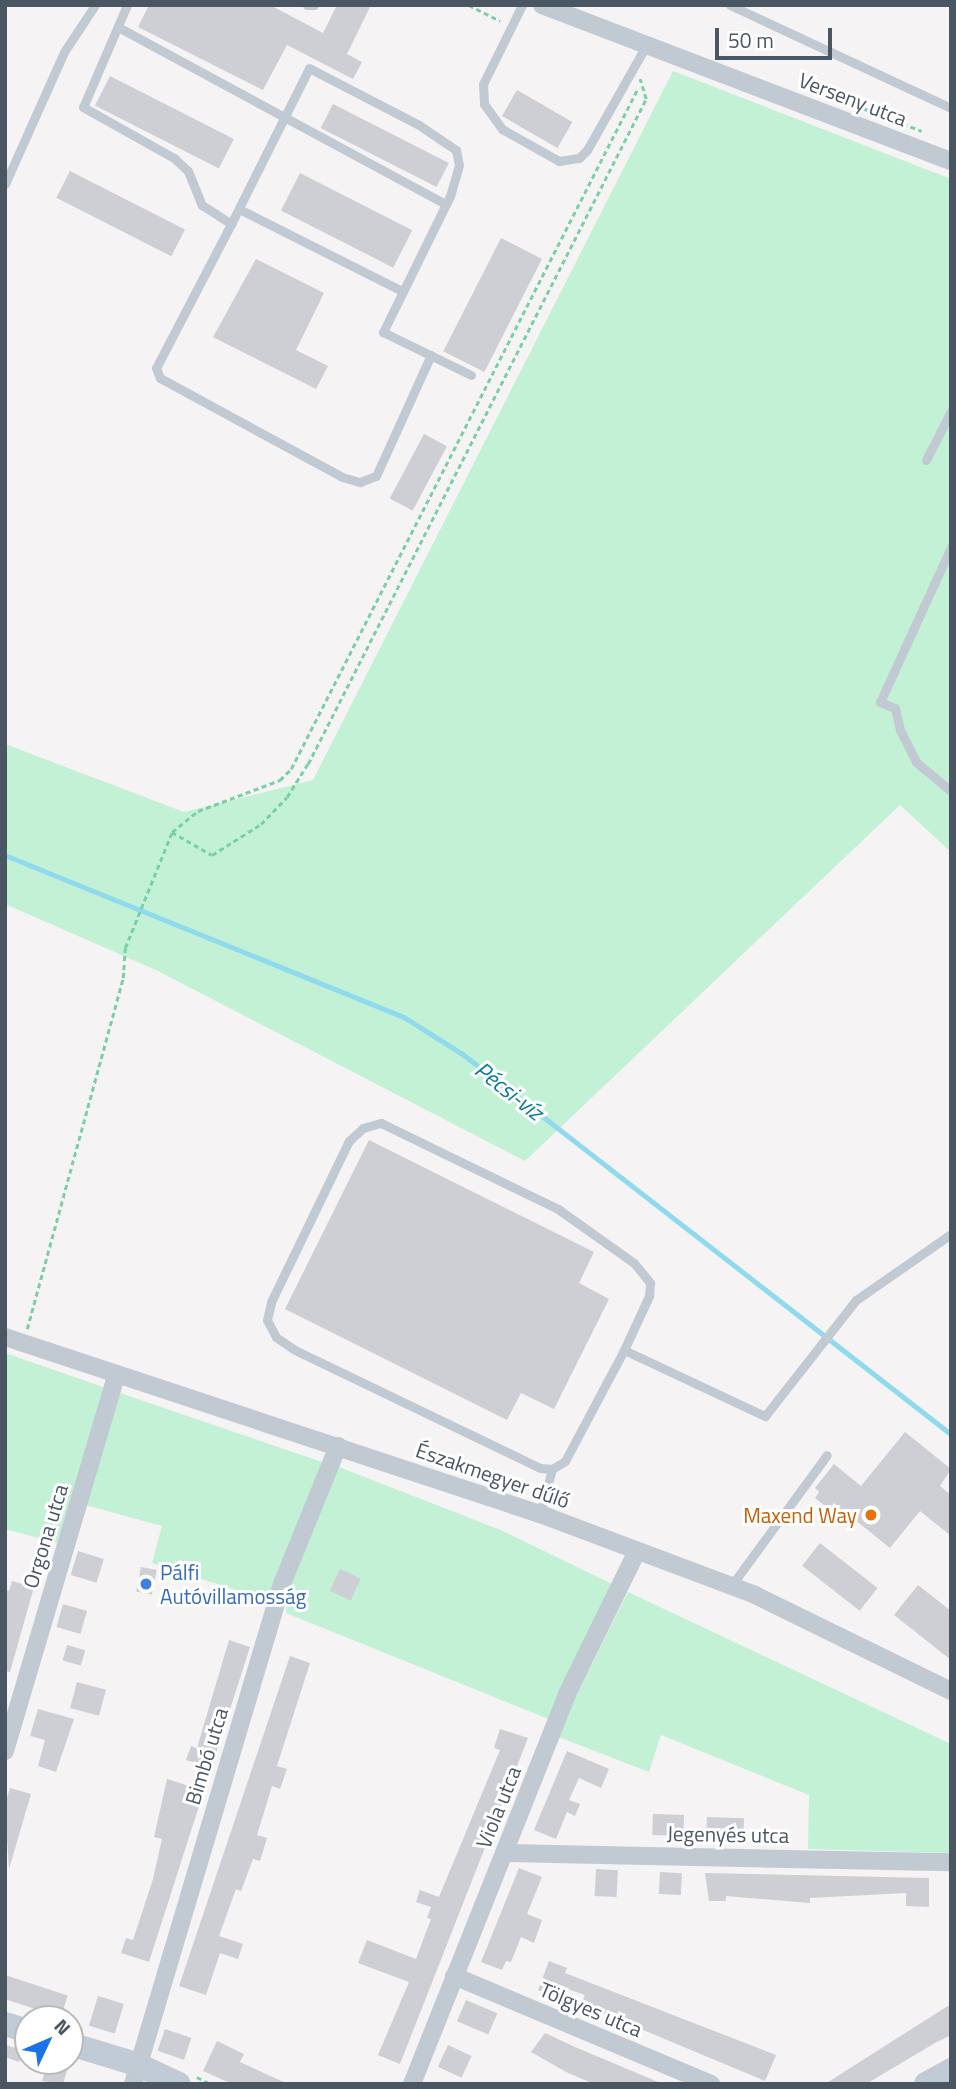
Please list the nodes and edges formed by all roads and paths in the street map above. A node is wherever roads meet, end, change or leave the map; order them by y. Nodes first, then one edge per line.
1 (94, 5) edge
2 (127, 5) edge
3 (307, 5) edge
4 (314, 5) edge
5 (469, 5) edge
6 (522, 5) edge
7 (542, 5) edge
8 (730, 5) edge
9 (118, 27) junction
10 (511, 27) junction
11 (647, 44) junction
12 (951, 108) edge
13 (284, 117) junction
14 (951, 161) edge
15 (5, 184) edge
16 (446, 204) junction
17 (239, 209) junction
18 (232, 224) junction
19 (402, 290) junction
20 (430, 355) junction
21 (471, 375) dead end
22 (951, 411) edge
23 (926, 460) dead end
24 (951, 547) edge
25 (951, 791) edge
26 (172, 832) junction
27 (951, 1234) edge
28 (5, 1337) edge
29 (25, 1337) dead end
30 (624, 1350) junction
31 (117, 1374) junction
32 (338, 1447) junction
33 (827, 1455) dead end
34 (552, 1469) junction
35 (540, 1514) junction
36 (637, 1551) junction
37 (731, 1586) junction
38 (951, 1691) edge
39 (5, 1751) edge
40 (504, 1853) junction
41 (951, 1862) edge
42 (454, 1976) junction
43 (84, 2051) edge
44 (951, 2070) edge
45 (134, 2074) edge
46 (179, 2084) edge
47 (412, 2084) edge
48 (711, 2084) edge
49 (926, 2084) edge

1 - 15 lane
2 - 9 lane
3 - 4 lane
5 - 10 path
6 - 10 lane
7 - 11 street, Verseny utca
8 - 12 lane
9 - 13 lane
9 - 18 lane
10 - 11 lane
11 - 14 street, Verseny utca
13 - 16 lane
13 - 16 lane
13 - 17 lane
16 - 19 lane
17 - 18 lane
17 - 19 lane
18 - 20 lane
19 - 20 lane
20 - 21 lane
22 - 23 lane
24 - 25 lane
26 - 26 path
26 - 29 path
27 - 30 lane
28 - 31 street, Északmegyer dűlő
30 - 34 lane
30 - 34 lane
31 - 32 street, Északmegyer dűlő
31 - 39 street, Orgona utca
32 - 35 street, Északmegyer dűlő
32 - 45 street, Bimbó utca
33 - 37 lane
34 - 35 lane
35 - 36 street, Északmegyer dűlő
36 - 37 street, Északmegyer dűlő
36 - 40 street, Viola utca
37 - 38 street, Északmegyer dűlő
40 - 41 street, Jegenyés utca
40 - 42 street, Viola utca
42 - 47 street, Viola utca
42 - 48 street, Tölgyes utca
43 - 45 street
44 - 49 street
45 - 46 street

